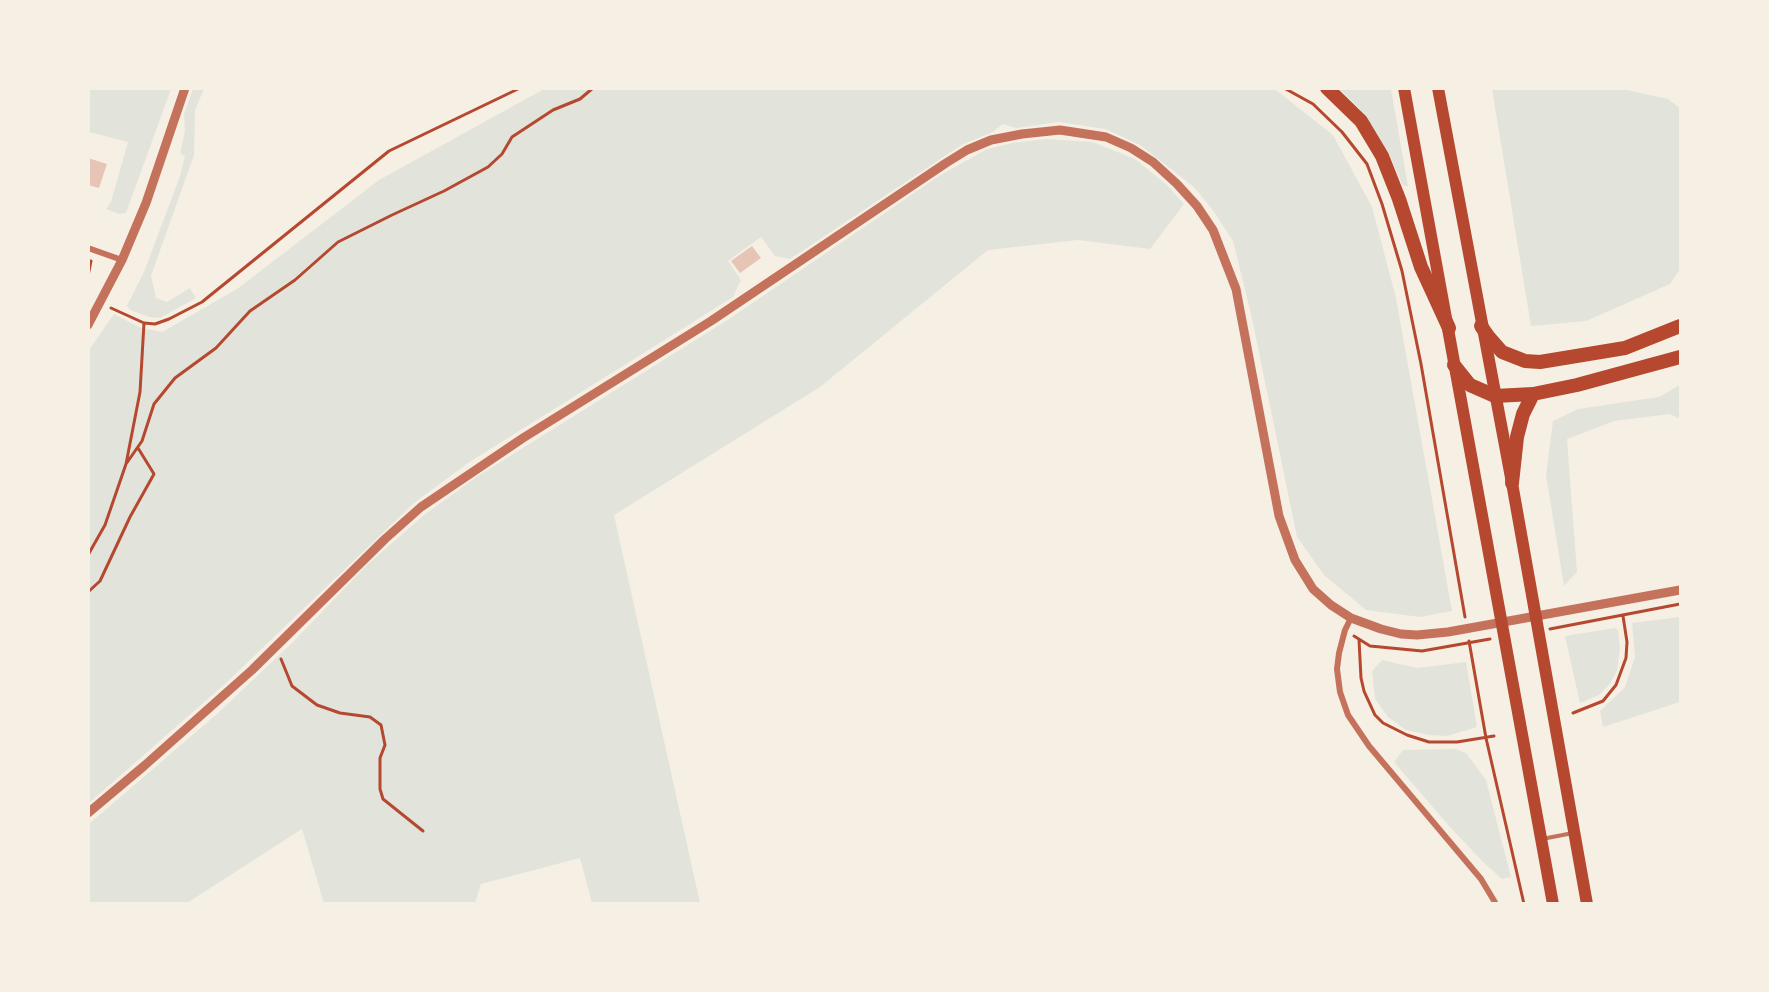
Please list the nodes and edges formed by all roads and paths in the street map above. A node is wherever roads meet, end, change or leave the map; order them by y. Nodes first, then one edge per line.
1 (185, 88) edge
2 (520, 88) edge
3 (593, 88) edge
4 (1284, 88) edge
5 (1327, 88) edge
6 (1404, 88) edge
7 (1438, 88) edge
8 (92, 249) edge
9 (122, 260) junction
10 (88, 276) edge
11 (101, 303) junction
12 (144, 323) junction
13 (88, 325) edge
14 (1481, 326) junction
15 (1680, 326) edge
16 (1449, 328) junction
17 (1680, 357) edge
18 (1454, 365) junction
19 (1533, 394) junction
20 (1495, 396) junction
21 (137, 448) junction
22 (126, 464) junction
23 (1512, 483) junction
24 (88, 555) edge
25 (1680, 590) edge
26 (88, 592) edge
27 (1680, 604) edge
28 (1623, 616) junction
29 (1352, 618) junction
30 (1466, 621) dead end
31 (1545, 629) dead end
32 (1468, 633) dead end
33 (1497, 638) dead end
34 (1359, 640) dead end
35 (276, 646) junction
36 (1450, 646) dead end
37 (1573, 713) dead end
38 (1494, 736) dead end
39 (1486, 738) junction
40 (88, 813) edge
41 (423, 831) dead end
42 (1574, 832) junction
43 (1541, 839) junction
44 (1496, 903) edge
45 (1524, 903) edge
46 (1553, 903) edge
47 (1587, 903) edge

1 - 9 street
2 - 12 path
3 - 21 path
4 - 30 path
5 - 16 highway
6 - 16 highway
7 - 14 highway
8 - 9 street
8 - 10 path
9 - 11 street
11 - 12 path
11 - 13 street
12 - 22 path
14 - 15 highway
14 - 20 highway
16 - 18 highway
17 - 19 highway
18 - 20 highway
18 - 43 highway
19 - 20 highway
19 - 23 highway
20 - 23 highway
21 - 22 path
21 - 26 path
22 - 24 path
23 - 42 highway
25 - 29 street
27 - 28 path
28 - 31 path
28 - 37 path
29 - 35 street
29 - 44 street
32 - 39 path
33 - 36 path
34 - 39 path
35 - 40 street
35 - 41 path
38 - 39 path
39 - 45 path
42 - 43 lane
42 - 47 highway
43 - 46 highway

